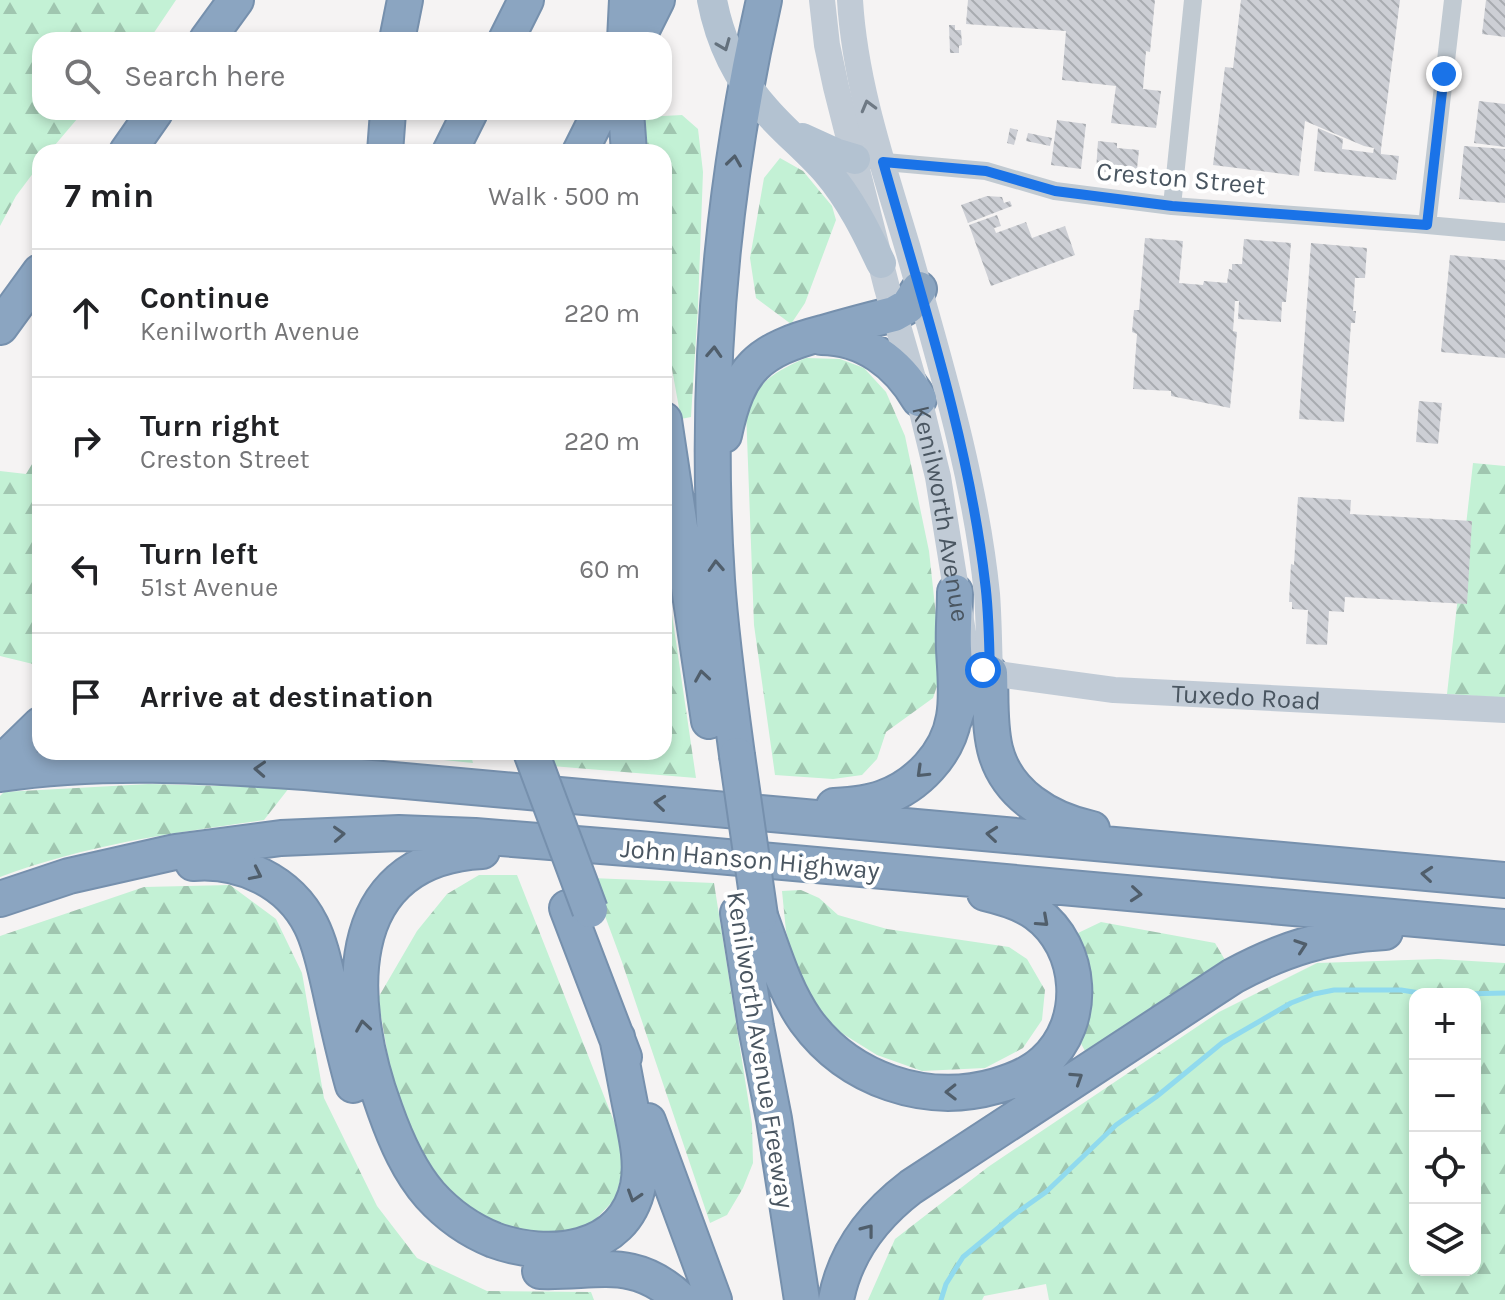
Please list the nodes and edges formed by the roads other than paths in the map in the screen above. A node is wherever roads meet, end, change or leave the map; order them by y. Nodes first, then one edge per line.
1 (405, 0) edge
2 (526, 0) edge
3 (627, 0) edge
4 (657, 0) edge
5 (712, 0) edge
6 (764, 0) edge
7 (822, 0) edge
8 (850, 0) edge
9 (1193, 0) edge
10 (1453, 0) edge
11 (399, 32) edge
12 (510, 32) edge
13 (625, 32) edge
14 (641, 32) edge
15 (746, 85) junction
16 (149, 120) edge
17 (387, 120) edge
18 (466, 120) edge
19 (596, 120) edge
20 (627, 120) edge
21 (789, 132) junction
22 (133, 144) edge
23 (386, 144) edge
24 (454, 144) edge
25 (584, 144) edge
26 (628, 144) edge
27 (869, 160) junction
28 (1172, 206) junction
29 (1427, 225) junction
30 (1505, 232) edge
31 (881, 263) junction
32 (32, 283) edge
33 (919, 289) junction
34 (894, 314) junction
35 (0, 327) edge
36 (797, 340) junction
37 (919, 399) junction
38 (672, 463) edge
39 (713, 486) junction
40 (955, 592) junction
41 (990, 673) junction
42 (1505, 710) edge
43 (954, 720) junction
44 (32, 733) edge
45 (726, 754) junction
46 (330, 760) edge
47 (511, 760) edge
48 (533, 760) edge
49 (0, 764) edge
50 (0, 774) edge
51 (449, 784) junction
52 (737, 810) junction
53 (639, 849) junction
54 (1209, 854) junction
55 (891, 872) junction
56 (69, 876) junction
57 (1505, 880) edge
58 (0, 899) edge
59 (579, 909) junction
60 (749, 914) junction
61 (1505, 929) edge
62 (617, 1037) junction
63 (690, 1236) junction
64 (681, 1300) edge
65 (714, 1300) edge
66 (802, 1300) edge
67 (836, 1300) edge

1 - 11 highway
2 - 12 highway
3 - 13 highway
4 - 14 highway
5 -> 15 main road
6 - 15 highway
7 - 27 main road, Kenilworth Avenue
27 -> 8 main road, Kenilworth Avenue
9 - 28 street
10 - 29 street
15 - 21 main road
39 -> 15 highway
16 - 22 highway
17 - 23 highway
18 - 24 highway
19 - 25 highway
20 - 26 highway
21 - 27 main road
21 - 31 main road
27 - 28 street, Creston Street
27 - 31 main road, Kenilworth Avenue
27 - 33 main road, Kenilworth Avenue
28 - 29 street, Creston Street
29 - 30 street, Creston Street
31 - 34 main road, Kenilworth Avenue
32 - 35 highway
33 - 34 highway
33 - 41 main road, Kenilworth Avenue
34 - 36 highway
34 - 37 main road, Kenilworth Avenue
36 - 37 highway
36 - 39 highway
37 - 40 main road, Kenilworth Avenue
45 -> 38 highway, Kenilworth Avenue Freeway
45 -> 39 highway
40 - 41 main road, Kenilworth Avenue
40 - 43 highway
41 - 42 main road, Tuxedo Road
41 - 43 highway
41 - 54 highway
43 -> 52 highway
44 - 49 highway
45 - 60 highway, Kenilworth Avenue Freeway
46 - 51 highway
47 - 59 highway
48 - 59 highway, bridge
51 -> 50 highway, John Hanson Highway
52 -> 51 highway, John Hanson Highway
54 -> 52 highway, John Hanson Highway
53 - 55 highway, John Hanson Highway
56 -> 53 highway, John Hanson Highway
62 -> 53 highway
57 -> 54 highway, John Hanson Highway
55 -> 60 highway
55 -> 61 highway, John Hanson Highway
56 - 58 highway, John Hanson Highway
56 -> 64 highway
59 - 62 highway
59 - 63 highway
60 - 66 highway, Kenilworth Avenue Freeway
67 -> 61 highway
62 - 63 highway
63 - 65 highway

